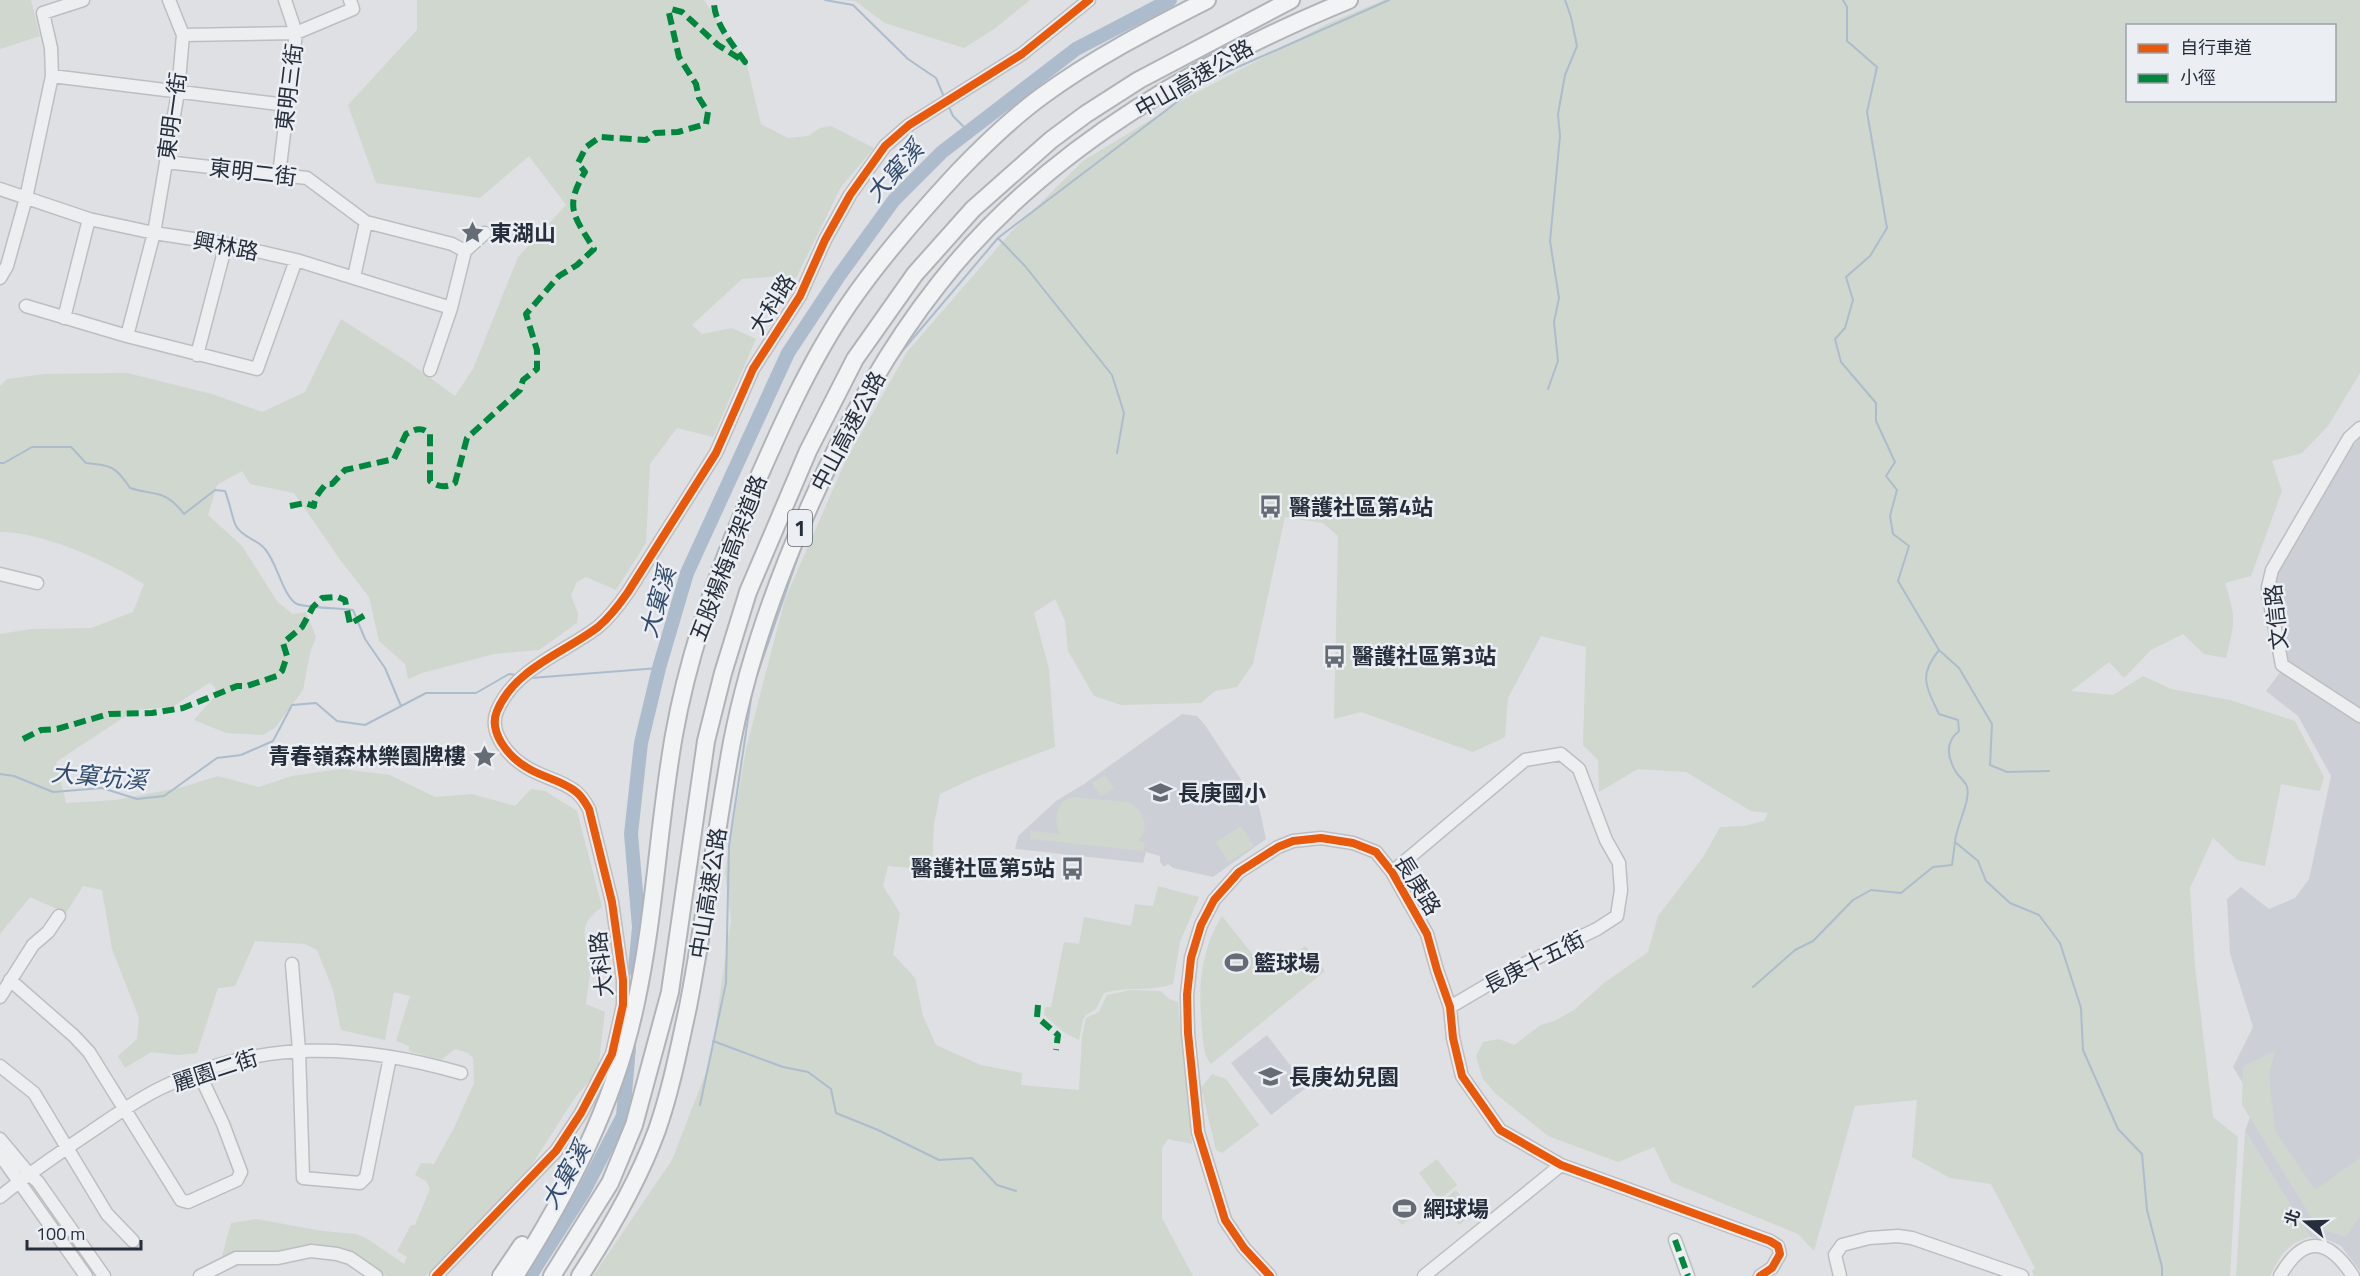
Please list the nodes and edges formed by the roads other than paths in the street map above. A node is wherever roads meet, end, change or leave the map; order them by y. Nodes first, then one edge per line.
1 (83, 0) edge
2 (169, 0) edge
3 (285, 0) edge
4 (350, 0) edge
5 (1089, 0) edge
6 (1188, 0) edge
7 (1207, 0) edge
8 (1291, 0) edge
9 (1349, 0) edge
10 (296, 33) junction
11 (183, 35) junction
12 (52, 76) junction
13 (178, 92) junction
14 (286, 105) junction
15 (166, 162) junction
16 (279, 175) junction
17 (0, 189) edge
18 (26, 198) junction
19 (89, 219) junction
20 (366, 222) junction
21 (154, 233) junction
22 (485, 233) dead end
23 (226, 243) junction
24 (465, 251) junction
25 (296, 260) junction
26 (354, 277) junction
27 (0, 278) edge
28 (26, 306) dead end
29 (451, 308) junction
30 (64, 318) junction
31 (127, 336) junction
32 (197, 355) junction
33 (430, 370) dead end
34 (2360, 428) edge
35 (0, 574) edge
36 (37, 583) dead end
37 (2360, 716) edge
38 (1392, 872) junction
39 (59, 916) dead end
40 (292, 964) dead end
41 (10, 980) junction
42 (0, 997) edge
43 (1450, 1006) junction
44 (299, 1050) junction
45 (390, 1057) junction
46 (0, 1066) edge
47 (198, 1071) junction
48 (460, 1073) dead end
49 (124, 1110) junction
50 (0, 1139) edge
51 (68, 1148) junction
52 (4, 1154) edge
53 (1562, 1165) junction
54 (25, 1178) junction
55 (0, 1197) edge
56 (1675, 1240) dead end
57 (133, 1241) dead end
58 (90, 1255) junction
59 (77, 1263) junction
60 (86, 1276) edge
61 (104, 1276) edge
62 (200, 1276) edge
63 (376, 1276) edge
64 (436, 1276) edge
65 (501, 1276) edge
66 (515, 1276) edge
67 (552, 1276) edge
68 (580, 1276) edge
69 (1270, 1276) edge
70 (1424, 1276) edge
71 (1688, 1276) edge
72 (1760, 1276) edge
73 (1840, 1276) edge
74 (2022, 1276) edge
75 (2280, 1276) edge
76 (2353, 1276) edge

1 - 12 street
2 - 11 street, 東明一街
3 - 10 street, 東明三街
4 - 10 street
5 - 64 street, 大科路
6 - 65 highway, 五股楊梅高架道路
7 - 66 highway, 五股楊梅高架道路
8 - 67 highway, 中山高速公路 / 1
9 - 68 highway, 中山高速公路 / 1
10 - 11 street
10 - 14 street, 東明三街
11 - 13 street, 東明一街
12 - 13 street
12 - 18 street
13 - 14 street
13 - 15 street, 東明一街
14 - 16 street, 東明三街
15 - 16 street, 東明二街
15 - 21 street, 東明一街
16 - 20 street, 東明二街
17 - 18 street, 興林路
18 - 19 street, 興林路
18 - 27 street
19 - 21 street, 興林路
19 - 30 street
20 - 24 street, 東明二街
20 - 26 street
21 - 23 street, 興林路
21 - 31 street, 東明一街
22 - 24 street
23 - 25 street, 興林路
23 - 32 street
24 - 29 street
25 - 26 street, 興林路
25 - 32 street
26 - 29 street, 興林路
28 - 30 street
29 - 33 street
30 - 31 street
31 - 32 street
34 - 37 street, 文信路
35 - 36 street
38 - 43 street, 長庚路
38 - 43 street, 長庚十五街
38 - 69 street, 長庚路
39 - 41 street
40 - 44 street
41 - 42 street
41 - 49 street
43 - 53 street, 長庚路
44 - 45 street, 麗園二街
44 - 45 street
44 - 47 street, 麗園二街
45 - 48 street, 麗園二街
46 - 51 street
47 - 49 street, 麗園二街
47 - 49 street
49 - 51 street, 麗園二街
50 - 52 street
51 - 54 street, 麗園二街
51 - 57 street
52 - 54 street
53 - 70 street
53 - 72 street, 長庚路
54 - 55 street, 麗園二街
54 - 58 street
54 - 59 street
56 - 71 street
58 - 59 street
58 - 61 street
59 - 60 street
62 - 63 street
73 - 74 street
75 - 76 street

